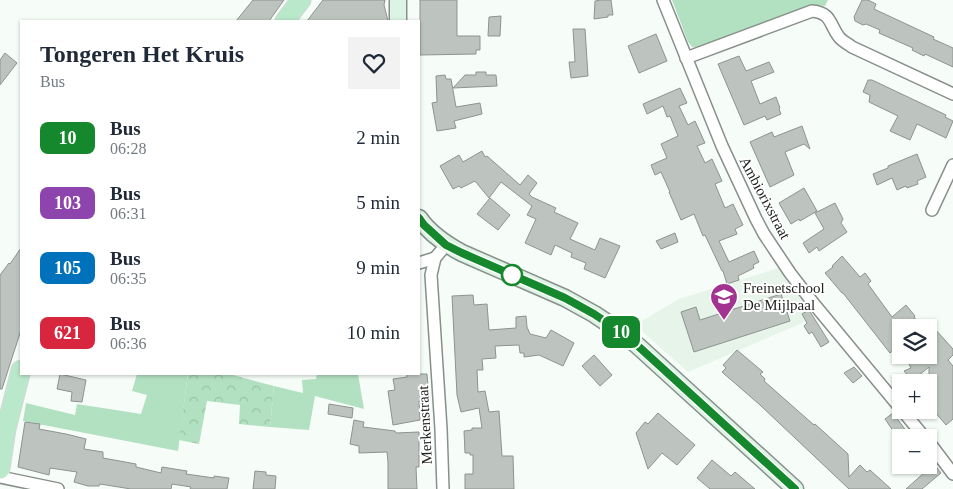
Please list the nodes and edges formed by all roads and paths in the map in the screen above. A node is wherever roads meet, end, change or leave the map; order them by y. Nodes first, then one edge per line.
1 (301, 0) edge
2 (398, 0) edge
3 (663, 0) edge
4 (286, 20) edge
5 (398, 20) edge
6 (686, 58) junction
7 (953, 94) edge
8 (953, 165) edge
9 (932, 210) dead end
10 (420, 219) edge
11 (446, 245) junction
12 (435, 258) junction
13 (420, 263) edge
14 (20, 374) edge
15 (892, 397) edge
16 (910, 419) edge
17 (918, 429) edge
18 (937, 453) edge
19 (0, 469) edge
20 (953, 474) edge
21 (0, 476) edge
22 (58, 489) edge
23 (443, 489) edge
24 (795, 489) edge

1 - 4 main road
2 - 5 main road
3 - 6 street, Ambiorixstraat
6 - 7 street
6 - 15 street, Ambiorixstraat
8 - 9 street
10 - 11 main road
11 - 12 street
11 - 24 main road
12 - 13 street
12 - 23 street, Merkenstraat
14 - 19 main road
16 - 17 street, Ambiorixstraat
18 - 20 street
21 - 22 street

